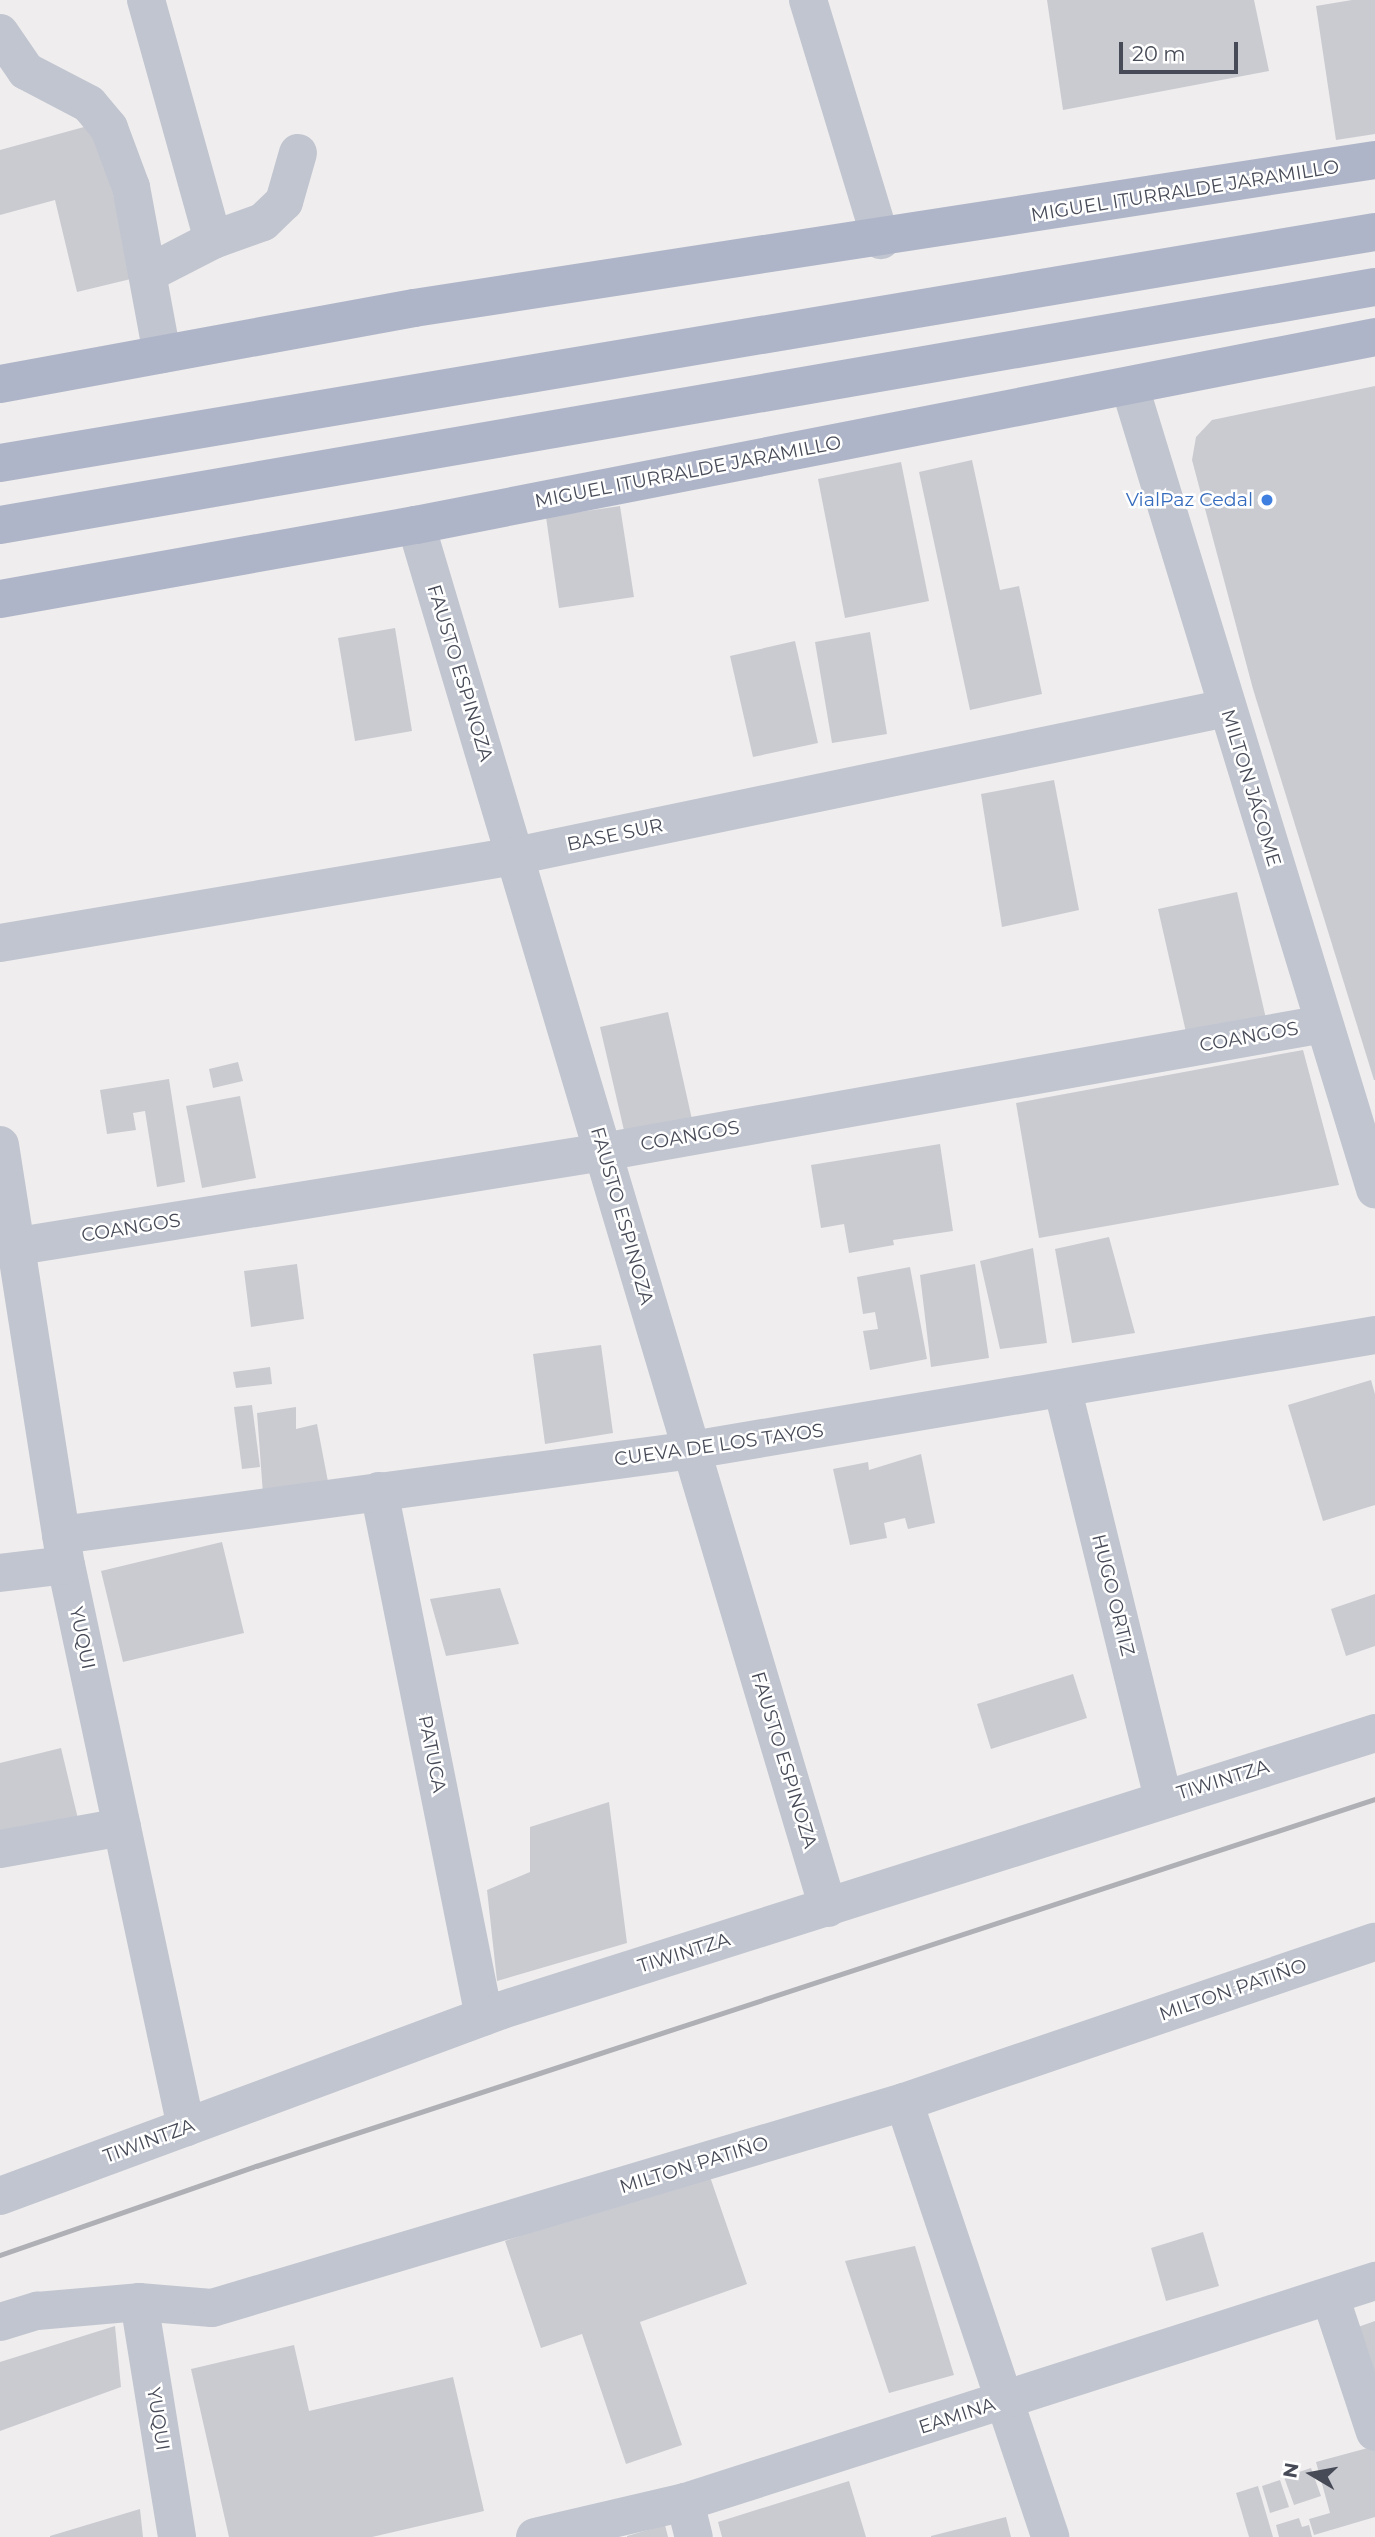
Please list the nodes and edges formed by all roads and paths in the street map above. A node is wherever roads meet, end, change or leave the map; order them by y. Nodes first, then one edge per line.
1 (146, 0) edge
2 (808, 0) edge
3 (0, 33) edge
4 (298, 153) dead end
5 (1375, 160) edge
6 (1375, 232) edge
7 (212, 240) junction
8 (881, 240) junction
9 (148, 274) junction
10 (1375, 287) edge
11 (1375, 337) edge
12 (162, 354) junction
13 (0, 384) edge
14 (1130, 387) junction
15 (0, 463) edge
16 (0, 525) edge
17 (416, 525) junction
18 (0, 599) edge
19 (1226, 708) junction
20 (515, 856) junction
21 (0, 943) edge
22 (1324, 1024) junction
23 (0, 1145) edge
24 (603, 1152) junction
25 (1375, 1189) edge
26 (7, 1248) edge
27 (1375, 1335) edge
28 (1063, 1391) junction
29 (692, 1450) junction
30 (379, 1491) junction
31 (63, 1550) junction
32 (0, 1573) edge
33 (1375, 1733) edge
34 (1163, 1798) junction
35 (122, 1827) junction
36 (0, 1849) edge
37 (828, 1908) junction
38 (1375, 1942) edge
39 (484, 2017) junction
40 (904, 2102) junction
41 (186, 2127) junction
42 (0, 2196) edge
43 (1375, 2281) edge
44 (1329, 2296) junction
45 (139, 2301) junction
46 (0, 2322) edge
47 (1007, 2400) junction
48 (1375, 2431) edge
49 (690, 2520) edge
50 (177, 2537) edge
51 (534, 2537) edge
52 (1050, 2537) edge

1 - 7 street
2 - 8 street
3 - 9 street
4 - 7 street
5 - 8 main road, MIGUEL ITURRALDE JARAMILLO
6 - 15 main road
7 - 9 street
8 - 12 main road, MIGUEL ITURRALDE JARAMILLO
9 - 12 street
10 - 16 main road
11 - 14 main road, MIGUEL ITURRALDE JARAMILLO
12 - 13 main road, MIGUEL ITURRALDE JARAMILLO
14 - 17 main road, MIGUEL ITURRALDE JARAMILLO
14 - 19 street, MILTON JÁCOME
17 - 18 main road, MIGUEL ITURRALDE JARAMILLO
17 - 20 street, FAUSTO ESPINOZA
19 - 20 street, BASE SUR
19 - 22 street, MILTON JÁCOME
20 - 21 street, BASE SUR
20 - 24 street, FAUSTO ESPINOZA
22 - 24 street, COANGOS
22 - 25 street, MILTON JÁCOME
23 - 26 street, YUQUI
24 - 26 street, COANGOS
24 - 29 street, FAUSTO ESPINOZA
26 - 31 street, YUQUI
27 - 28 street, CUEVA DE LOS TAYOS
28 - 29 street, CUEVA DE LOS TAYOS
28 - 34 street, HUGO ORTIZ
29 - 30 street, CUEVA DE LOS TAYOS
29 - 37 street, FAUSTO ESPINOZA
30 - 31 street, CUEVA DE LOS TAYOS
30 - 39 street, PATUCA
31 - 32 street, CUEVA DE LOS TAYOS
31 - 35 street, YUQUI
33 - 34 street, TIWINTZA
34 - 37 street, TIWINTZA
35 - 36 street
35 - 41 street, YUQUI
37 - 39 street, TIWINTZA
38 - 40 street, MILTON PATIÑO
39 - 41 street, TIWINTZA
40 - 45 street, MILTON PATIÑO
40 - 47 street
41 - 42 street, TIWINTZA
43 - 44 street, EAMINA
44 - 47 street, EAMINA
44 - 48 street
45 - 46 street, MILTON PATIÑO
45 - 50 street, YUQUI
47 - 49 street, EAMINA
47 - 52 street
49 - 51 street, EAMINA

